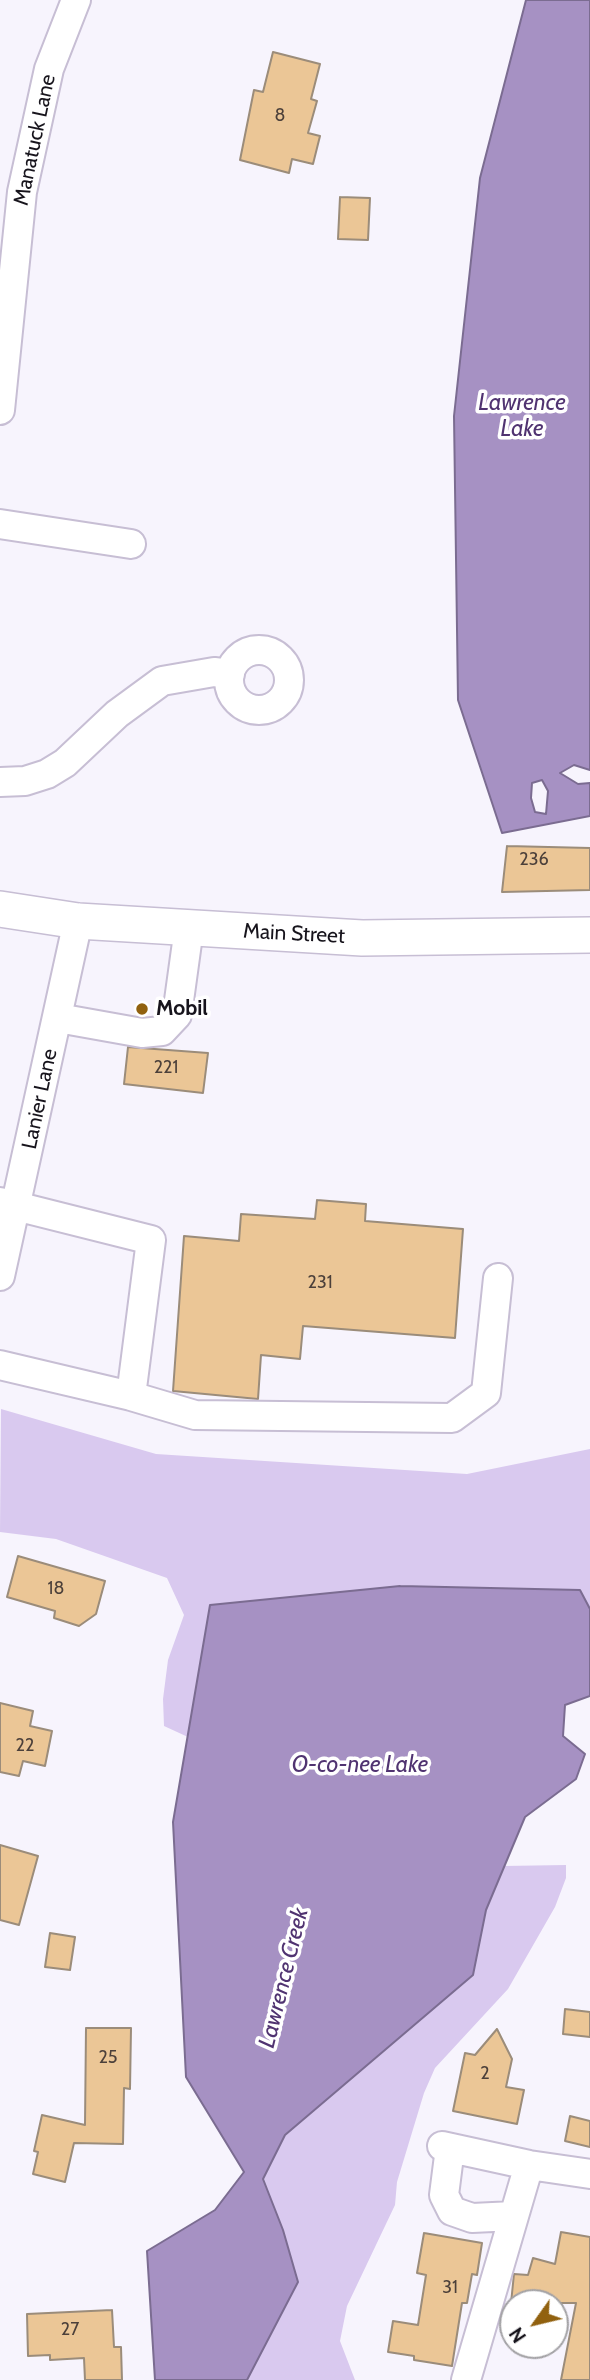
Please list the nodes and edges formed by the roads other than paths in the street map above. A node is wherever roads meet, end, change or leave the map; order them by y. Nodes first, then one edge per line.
1 (76, 0) edge
2 (0, 410) edge
3 (0, 524) edge
4 (131, 544) dead end
5 (230, 674) dead end
6 (0, 782) edge
7 (0, 909) edge
8 (78, 921) junction
9 (189, 928) junction
10 (590, 935) edge
11 (58, 1018) junction
12 (8, 1204) edge
13 (0, 1276) edge
14 (498, 1278) dead end
15 (0, 1365) edge
16 (131, 1396) junction
17 (528, 2165) junction
18 (590, 2174) edge
19 (514, 2216) junction
20 (466, 2380) edge

1 - 2 street, Manatuck Lane
3 - 4 street
5 - 6 street
7 - 8 main road, Main Street
8 - 9 main road, Main Street
8 - 11 street, Lanier Lane
9 - 10 main road, Main Street
9 - 11 street
11 - 12 street, Lanier Lane
12 - 13 street, Lanier Lane
12 - 16 street
14 - 16 street
15 - 16 street
17 - 18 street
17 - 19 street
17 - 19 street
19 - 20 street

